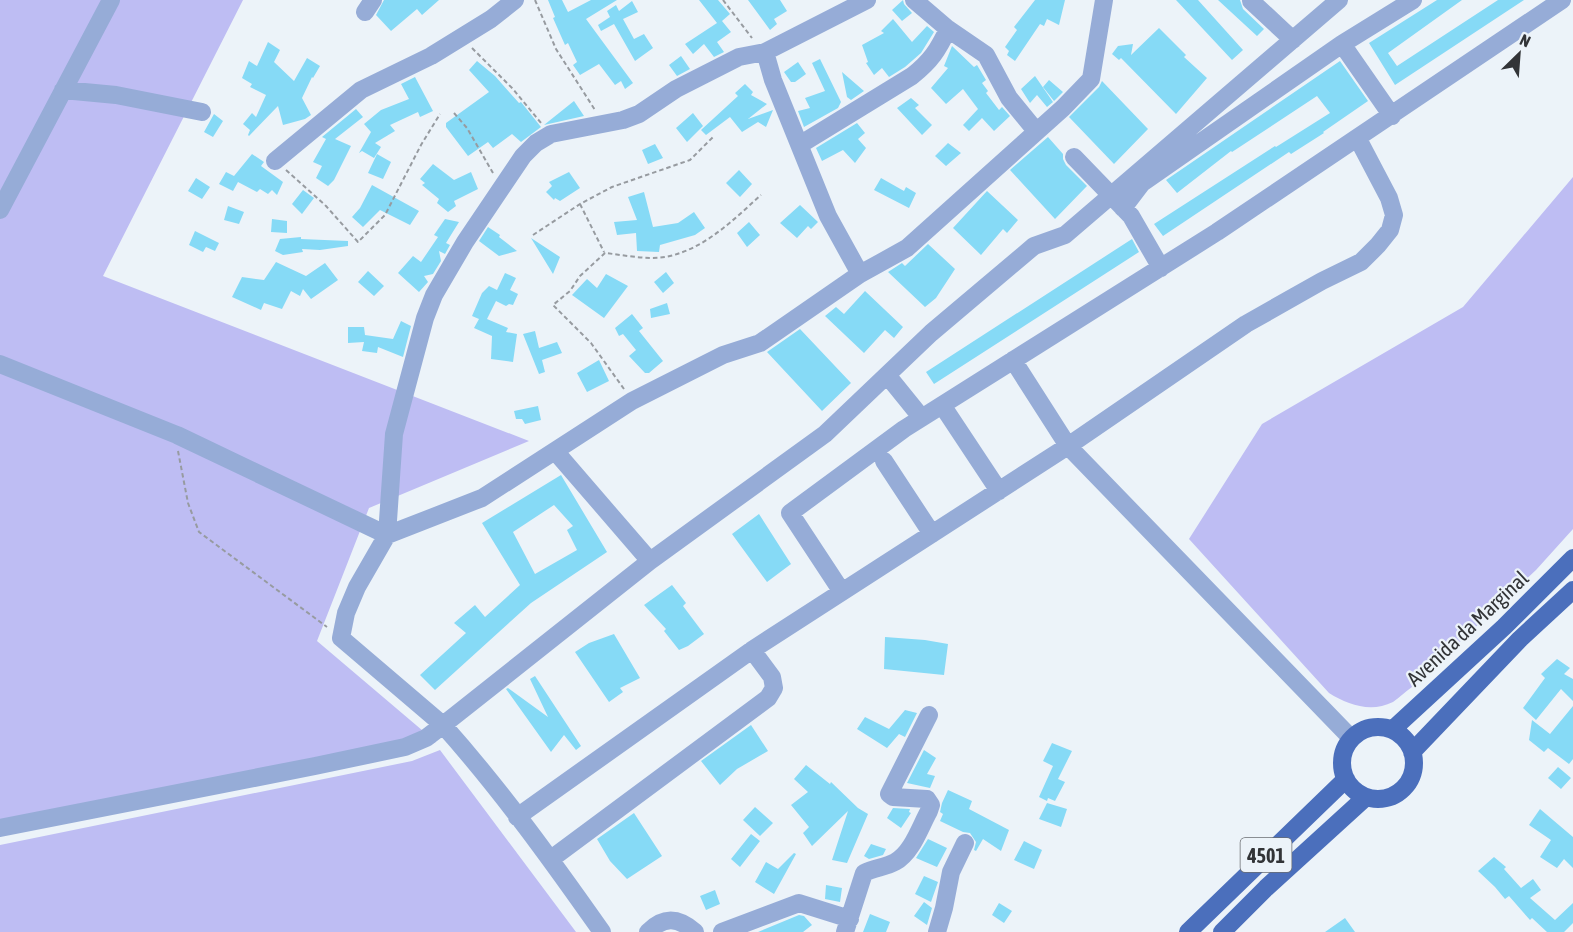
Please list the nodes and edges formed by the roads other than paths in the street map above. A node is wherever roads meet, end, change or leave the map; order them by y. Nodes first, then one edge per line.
1 (111, 0) edge
2 (515, 0) edge
3 (867, 0) edge
4 (914, 0) edge
5 (1104, 0) edge
6 (1339, 0) edge
7 (1413, 0) edge
8 (1562, 0) edge
9 (1251, 1) edge
10 (948, 29) junction
11 (1293, 40) junction
12 (1342, 44) junction
13 (765, 52) junction
14 (63, 90) junction
15 (202, 112) dead end
16 (1392, 116) junction
17 (1036, 131) junction
18 (1358, 139) junction
19 (801, 144) junction
20 (1074, 157) dead end
21 (275, 160) road end
22 (1117, 202) junction
23 (0, 210) edge
24 (1161, 268) junction
25 (860, 274) junction
26 (1013, 360) junction
27 (0, 364) edge
28 (887, 375) junction
29 (942, 405) junction
30 (921, 417) junction
31 (1068, 446) junction
32 (555, 451) junction
33 (884, 461) dead end
34 (999, 491) junction
35 (932, 534) junction
36 (387, 535) junction
37 (1573, 558) edge
38 (650, 561) junction
39 (1573, 590) edge
40 (842, 592) junction
41 (754, 654) junction
42 (929, 715) dead end
43 (443, 725) junction
44 (1392, 730) junction
45 (1351, 738) junction
46 (1412, 752) junction
47 (1346, 779) junction
48 (1366, 796) junction
49 (517, 817) junction
50 (0, 828) edge
51 (965, 843) dead end
52 (551, 859) junction
53 (847, 926) edge
54 (1226, 930) edge
55 (602, 932) edge
56 (648, 932) edge
57 (695, 932) edge
58 (722, 932) edge
59 (937, 932) edge
60 (1188, 932) edge

1 - 14 street
2 - 21 street
3 - 13 street
4 - 10 street
5 - 17 street
6 - 11 street
7 - 12 street
8 - 16 street
9 - 11 street
10 - 17 street
10 - 19 street
11 - 22 street
12 - 16 street
12 - 22 street
13 - 19 street
13 - 36 street
14 - 15 street
14 - 23 street
16 - 18 street
17 - 25 street
18 - 24 street
18 - 31 street
19 - 25 street
20 - 22 street
22 - 24 street
22 - 28 street
24 - 26 street
25 - 32 street
26 - 29 street
26 - 31 street
27 - 36 street
28 - 30 street
28 - 38 street
29 - 30 street
29 - 34 street
30 - 40 street
31 - 34 street
31 - 45 street
32 - 36 street
32 - 38 street
33 - 35 street
34 - 35 street
35 - 40 street
36 - 43 street
37 - 44 main road, Avenida da Marginal
38 - 43 street
39 - 46 main road
40 - 41 street
41 - 49 street
41 - 52 street
42 - 53 street
43 - 49 street
43 - 50 street
44 - 45 main road
44 - 46 main road
45 - 47 main road
46 - 48 main road
47 - 48 main road
47 - 60 main road, 4501
48 - 54 main road, 4501
49 - 52 street
51 - 59 street
52 - 55 street
53 - 58 street
56 - 57 street

